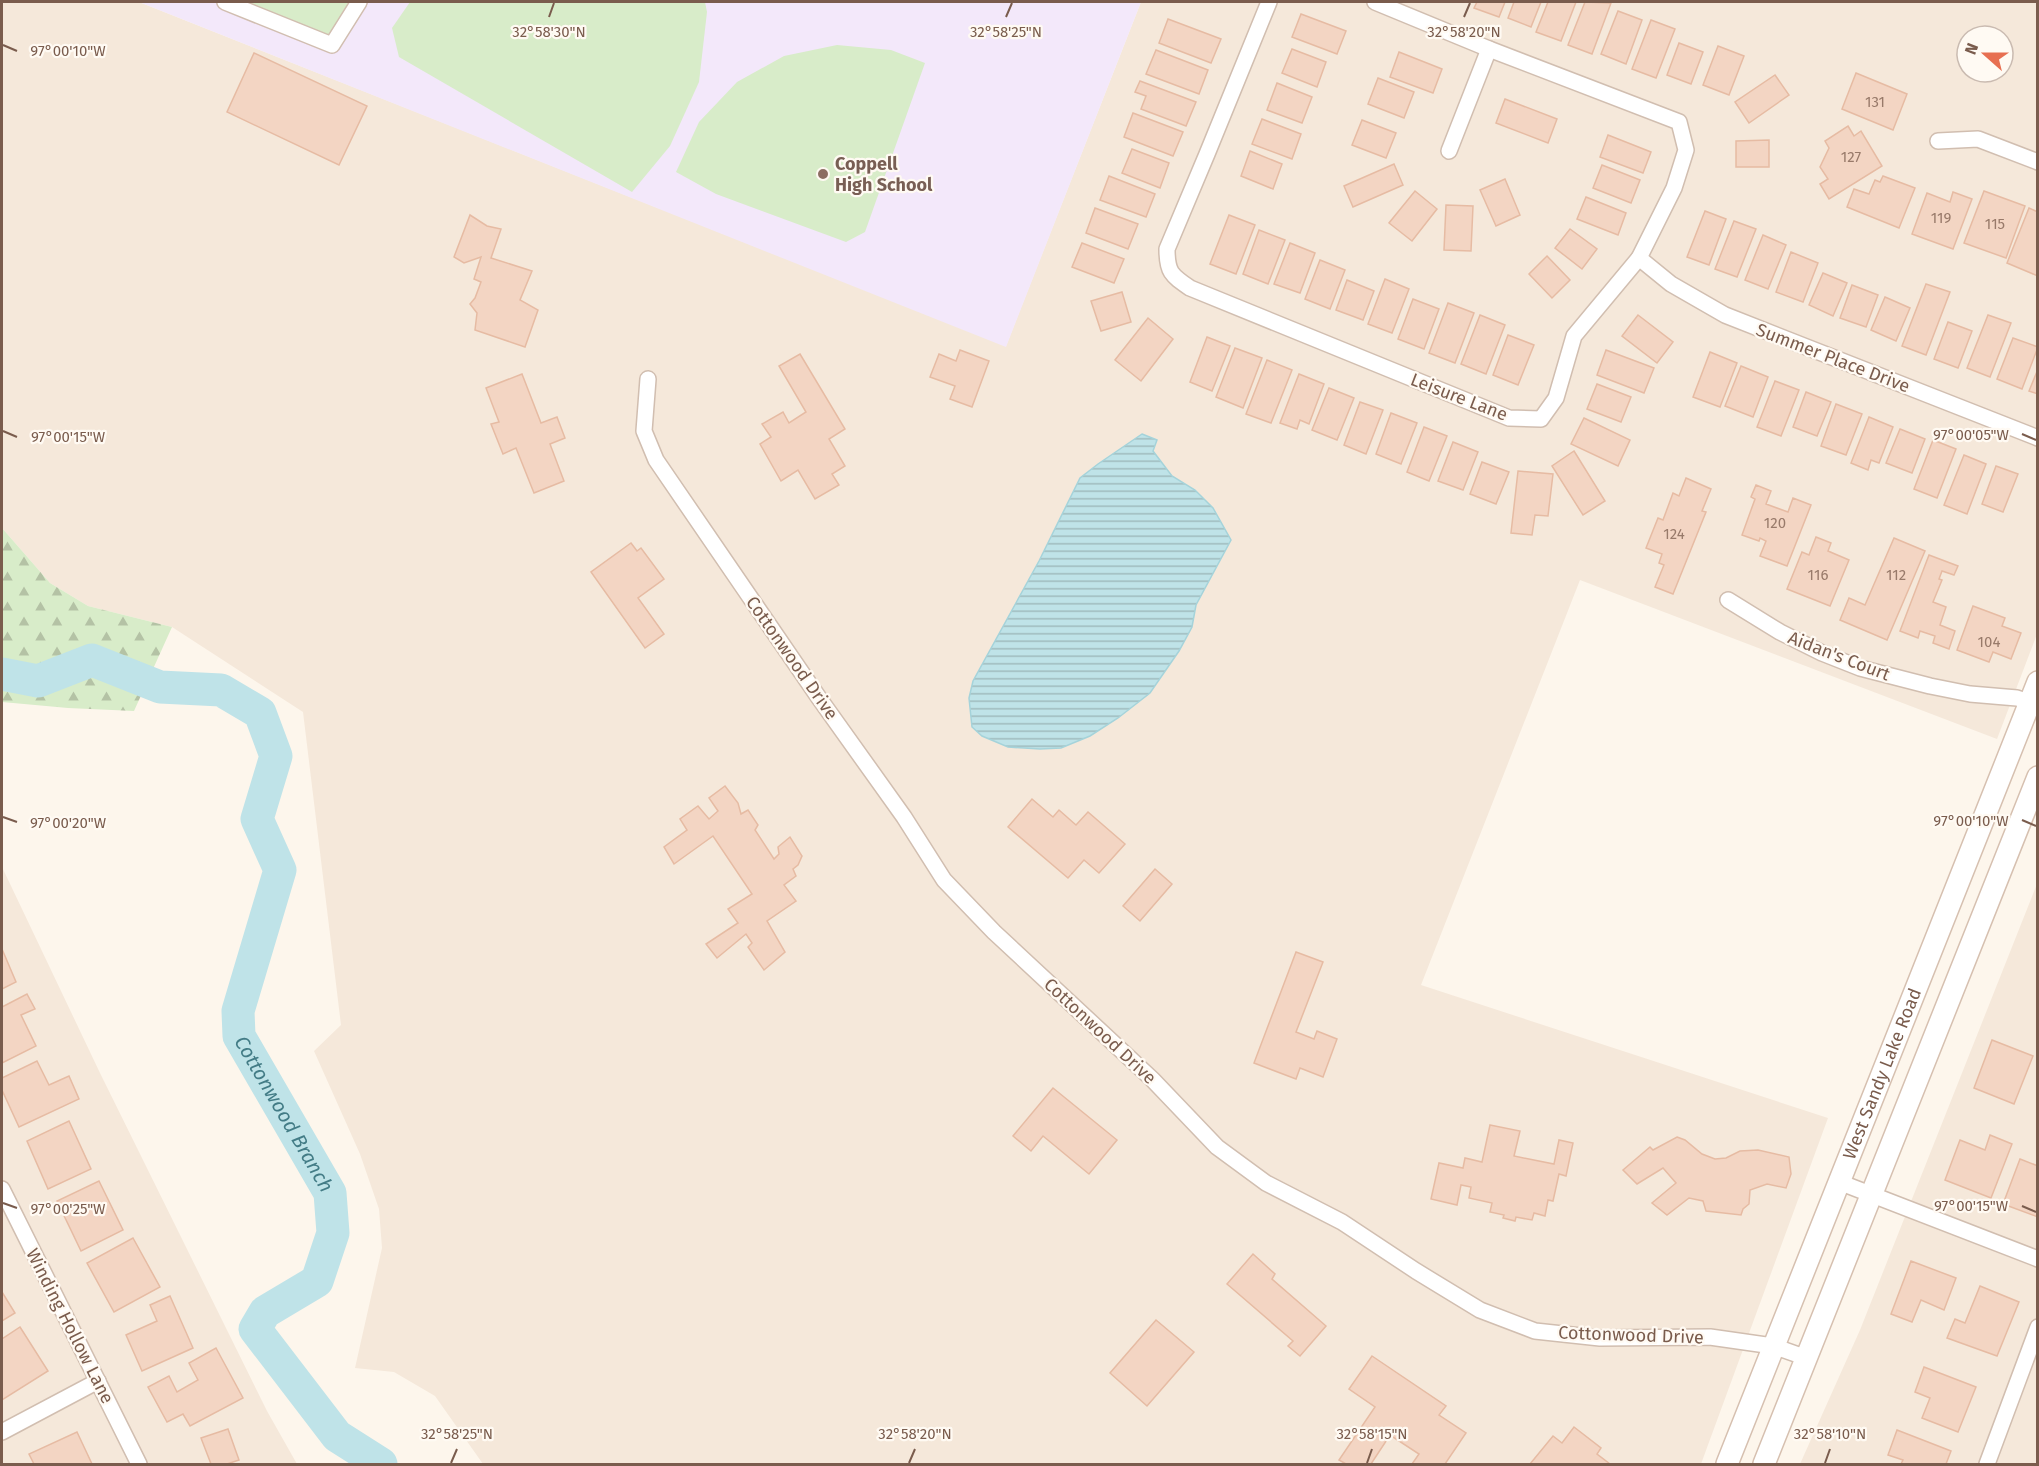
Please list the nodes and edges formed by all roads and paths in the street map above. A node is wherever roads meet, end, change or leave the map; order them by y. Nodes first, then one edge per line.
1 (225, 2) edge
2 (359, 2) edge
3 (1269, 2) edge
4 (1375, 2) edge
5 (1489, 49) junction
6 (1938, 141) dead end
7 (1449, 151) dead end
8 (2037, 162) edge
9 (1639, 258) junction
10 (648, 379) dead end
11 (2037, 438) edge
12 (1728, 600) dead end
13 (2037, 682) edge
14 (2029, 702) junction
15 (2037, 777) edge
16 (1839, 1182) junction
17 (2, 1189) edge
18 (1871, 1195) junction
19 (2037, 1259) edge
20 (2037, 1327) edge
21 (1773, 1346) junction
22 (1807, 1358) junction
23 (98, 1381) junction
24 (2, 1432) edge
25 (139, 1464) edge
26 (1727, 1464) edge
27 (1764, 1464) edge
28 (1987, 1464) edge

1 - 2 street
3 - 9 street, Leisure Lane
4 - 5 street, Leisure Lane
5 - 7 street
5 - 9 street, Leisure Lane
6 - 8 street
9 - 11 street, Summer Place Drive
10 - 21 street, Cottonwood Drive
12 - 14 street, Aidan's Court
13 - 14 main road, West Sandy Lake Road
14 - 16 main road, West Sandy Lake Road
15 - 18 main road, West Sandy Lake Road
16 - 18 street
16 - 21 main road, West Sandy Lake Road
17 - 23 street, Winding Hollow Lane
18 - 19 street
18 - 22 main road, West Sandy Lake Road
20 - 28 street
21 - 22 street, Cottonwood Drive
21 - 26 main road, West Sandy Lake Road
22 - 27 main road, West Sandy Lake Road
23 - 24 street
23 - 25 street, Winding Hollow Lane

